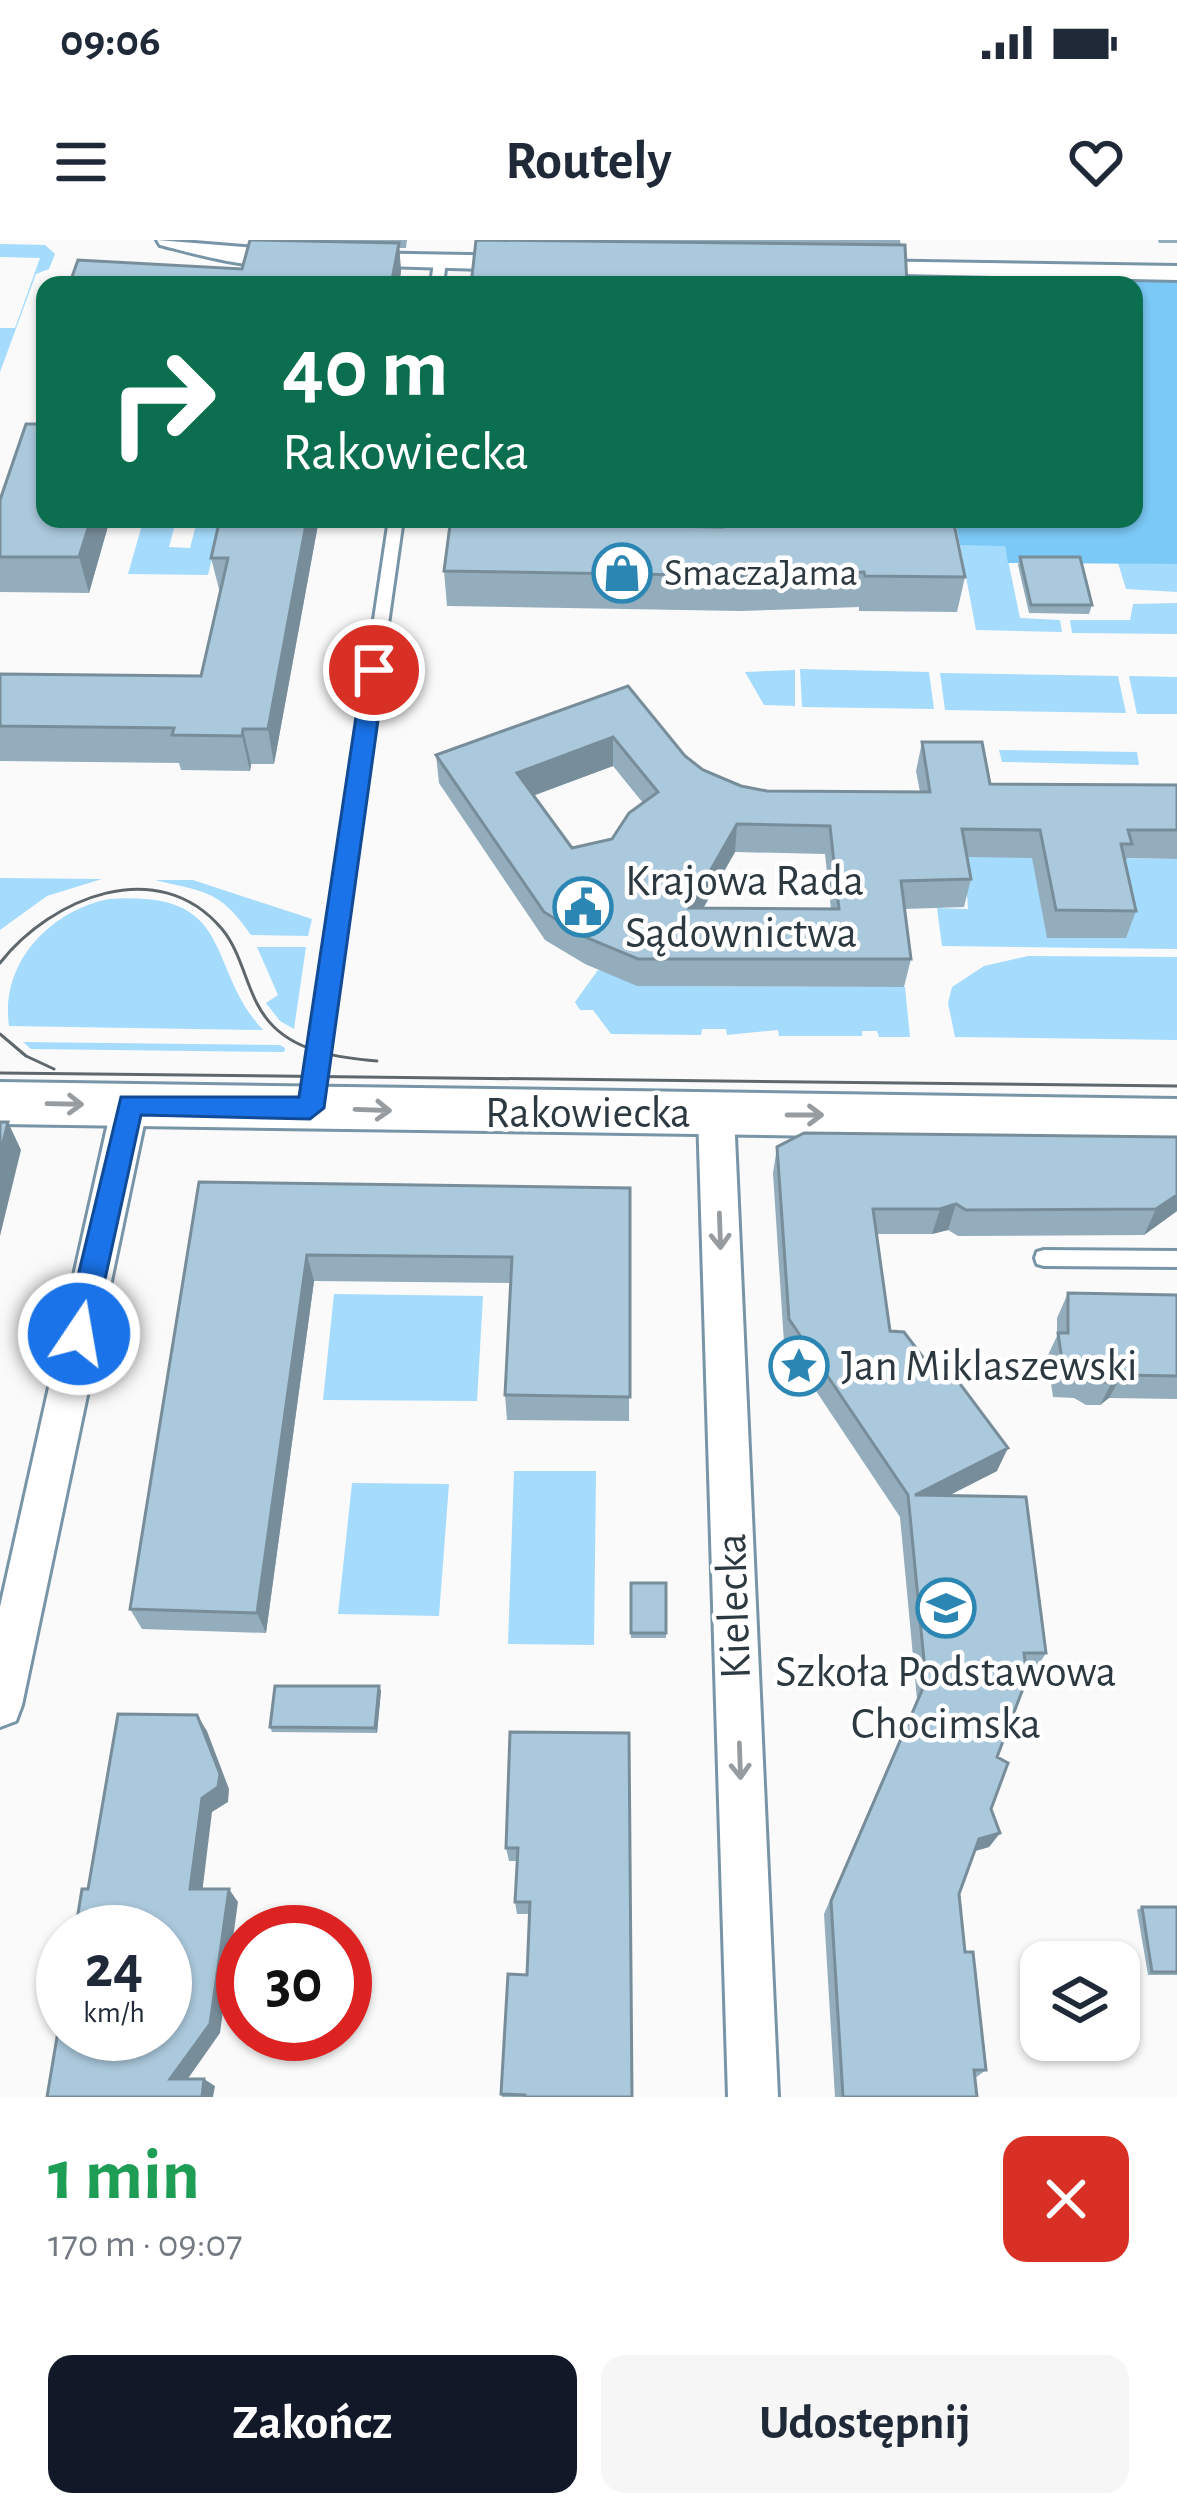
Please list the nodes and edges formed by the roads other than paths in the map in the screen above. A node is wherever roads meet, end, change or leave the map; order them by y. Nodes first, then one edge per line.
1 (168, 240) edge
2 (550, 263) edge
3 (826, 268) edge
4 (438, 273) edge
5 (1177, 273) edge
6 (395, 528) edge
7 (0, 1103) edge
8 (130, 1105) junction
9 (310, 1108) junction
10 (716, 1114) junction
11 (1177, 1120) edge
12 (1044, 1258) dead end
13 (1177, 1259) edge
14 (0, 1706) edge
15 (753, 2097) edge

1 - 4 street
2 - 4 street
3 - 5 street
6 - 9 lane
7 -> 8 street, Rakowiecka
8 - 9 street, Rakowiecka
8 - 14 street
9 -> 10 street, Rakowiecka
10 -> 11 street, Rakowiecka
10 -> 15 street, Kielecka
12 - 13 lane

